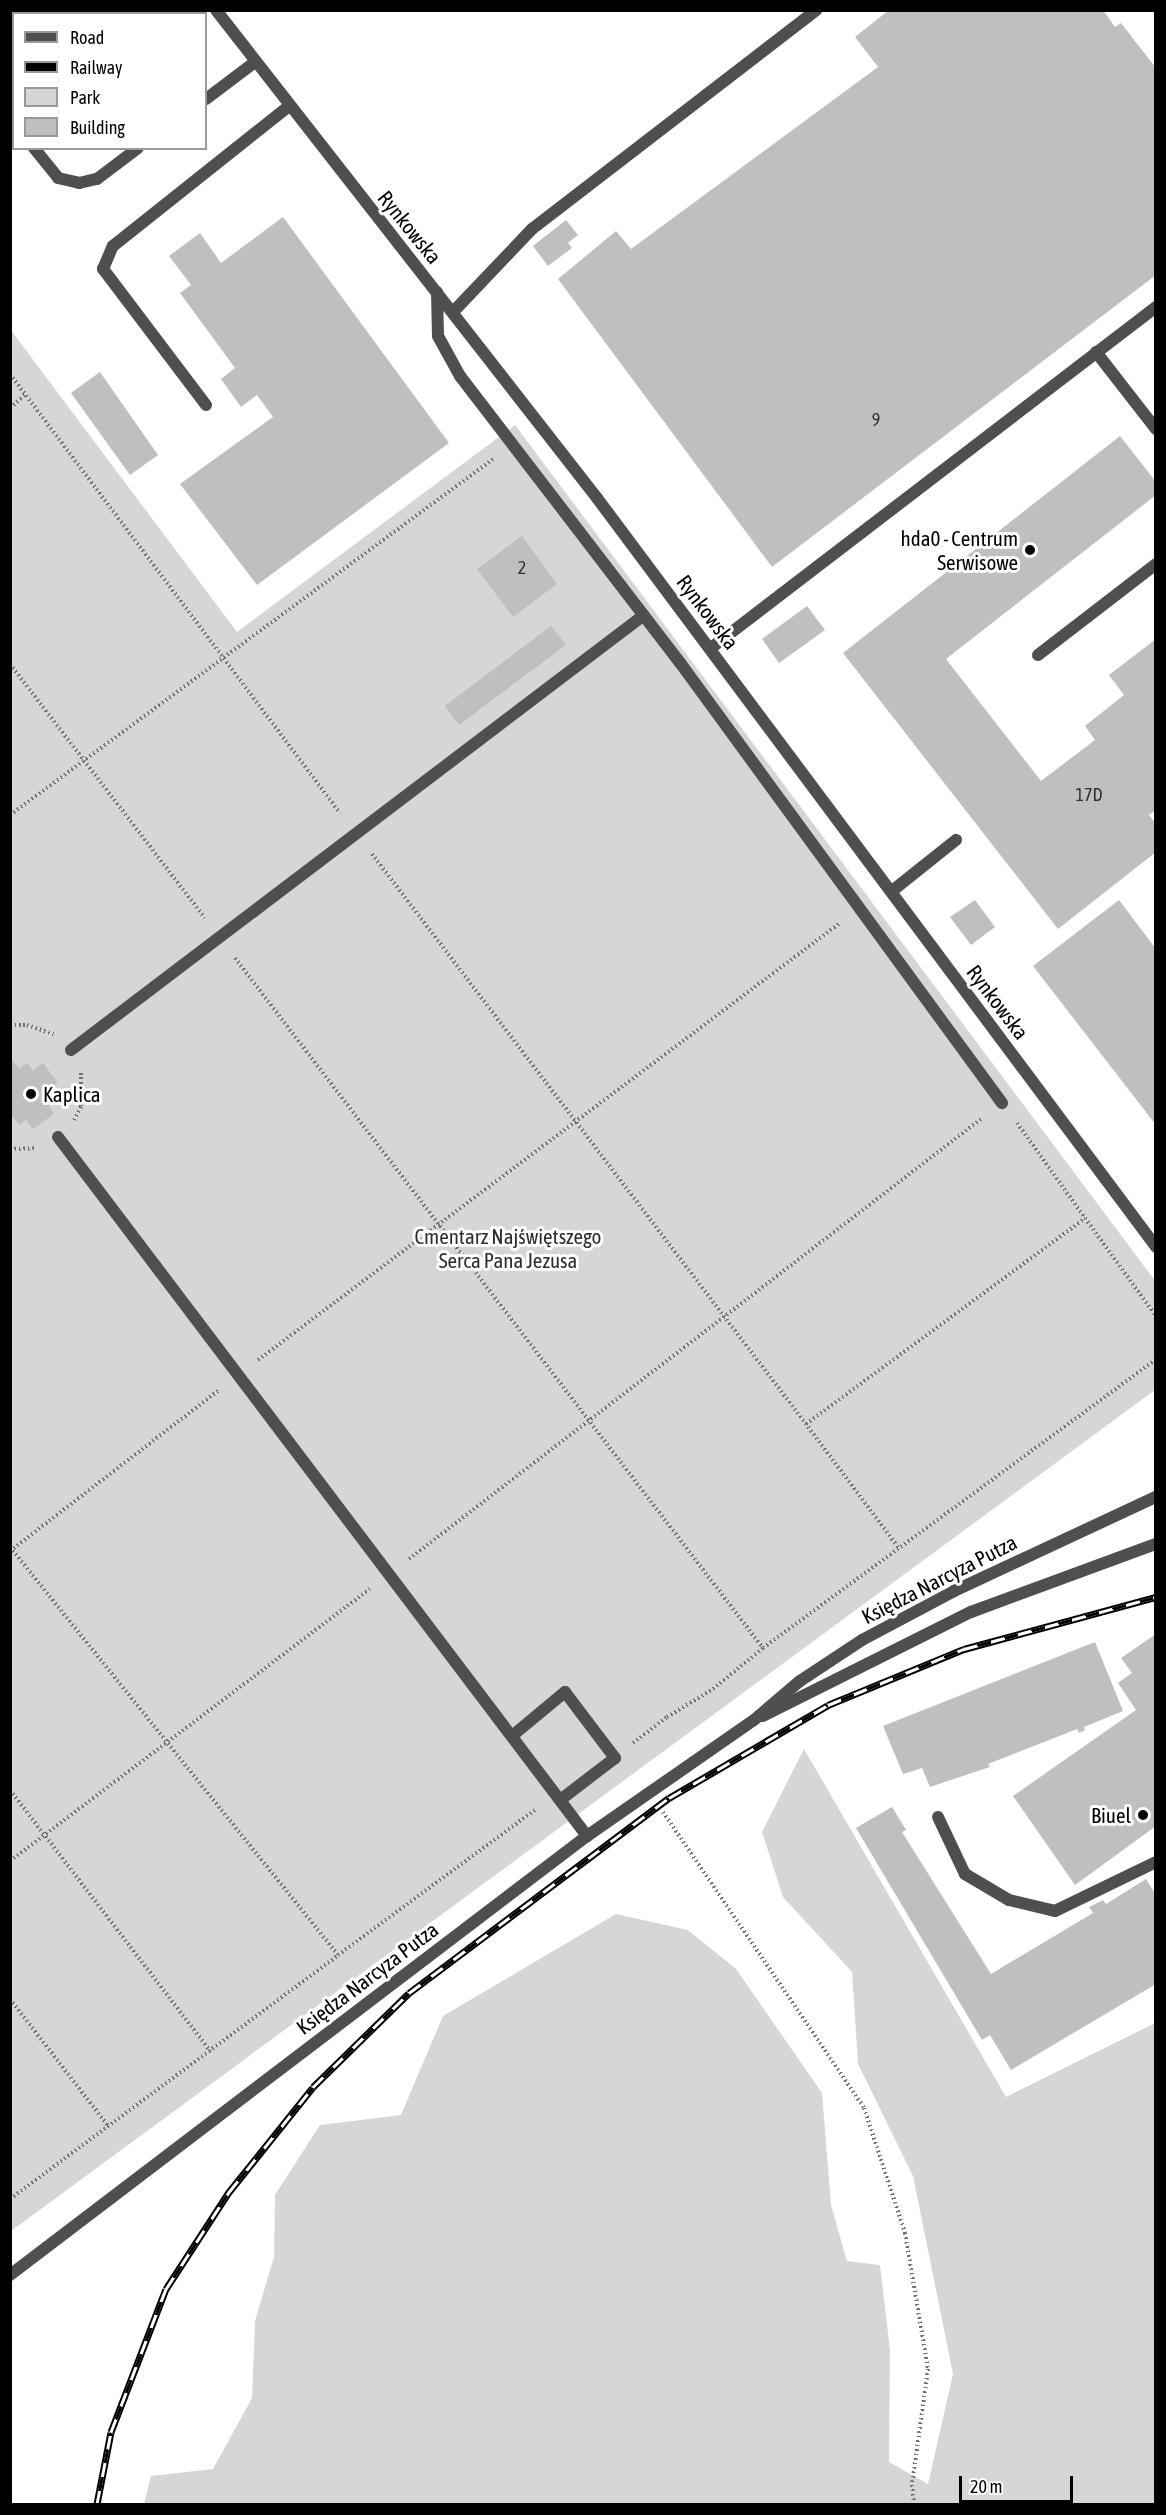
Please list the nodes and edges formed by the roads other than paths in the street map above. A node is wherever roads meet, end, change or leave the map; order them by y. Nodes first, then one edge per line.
1 (216, 10) edge
2 (816, 10) edge
3 (255, 62) junction
4 (207, 98) edge
5 (289, 106) junction
6 (36, 150) edge
7 (135, 150) edge
8 (437, 292) junction
9 (1155, 307) edge
10 (453, 312) junction
11 (1096, 352) junction
12 (206, 405) dead end
13 (1155, 429) edge
14 (1155, 564) edge
15 (644, 615) junction
16 (711, 648) junction
17 (1038, 655) dead end
18 (956, 840) dead end
19 (892, 891) junction
20 (71, 1050) road end
21 (1002, 1102) road end
22 (58, 1137) road end
23 (1155, 1247) edge
24 (1155, 1497) edge
25 (1155, 1544) edge
26 (754, 1720) junction
27 (512, 1736) junction
28 (558, 1797) junction
29 (938, 1817) dead end
30 (587, 1836) junction
31 (1155, 1862) edge
32 (10, 2275) edge

1 - 3 street, Rynkowska
2 - 10 street
3 - 4 street
3 - 5 street, Rynkowska
5 - 8 street, Rynkowska
5 - 12 street
6 - 7 street
8 - 10 street, Rynkowska
8 - 15 street
9 - 11 street
10 - 16 street, Rynkowska
11 - 13 street
11 - 16 street
14 - 17 street
15 - 20 street
15 - 21 street
16 - 19 street, Rynkowska
18 - 19 street
19 - 23 street, Rynkowska
22 - 27 street
24 - 26 street, Księdza Narcyza Putza
25 - 26 street, Księdza Narcyza Putza
26 - 30 street, Księdza Narcyza Putza
27 - 28 street
27 - 28 street
28 - 30 street
29 - 31 street
30 - 32 street, Księdza Narcyza Putza

